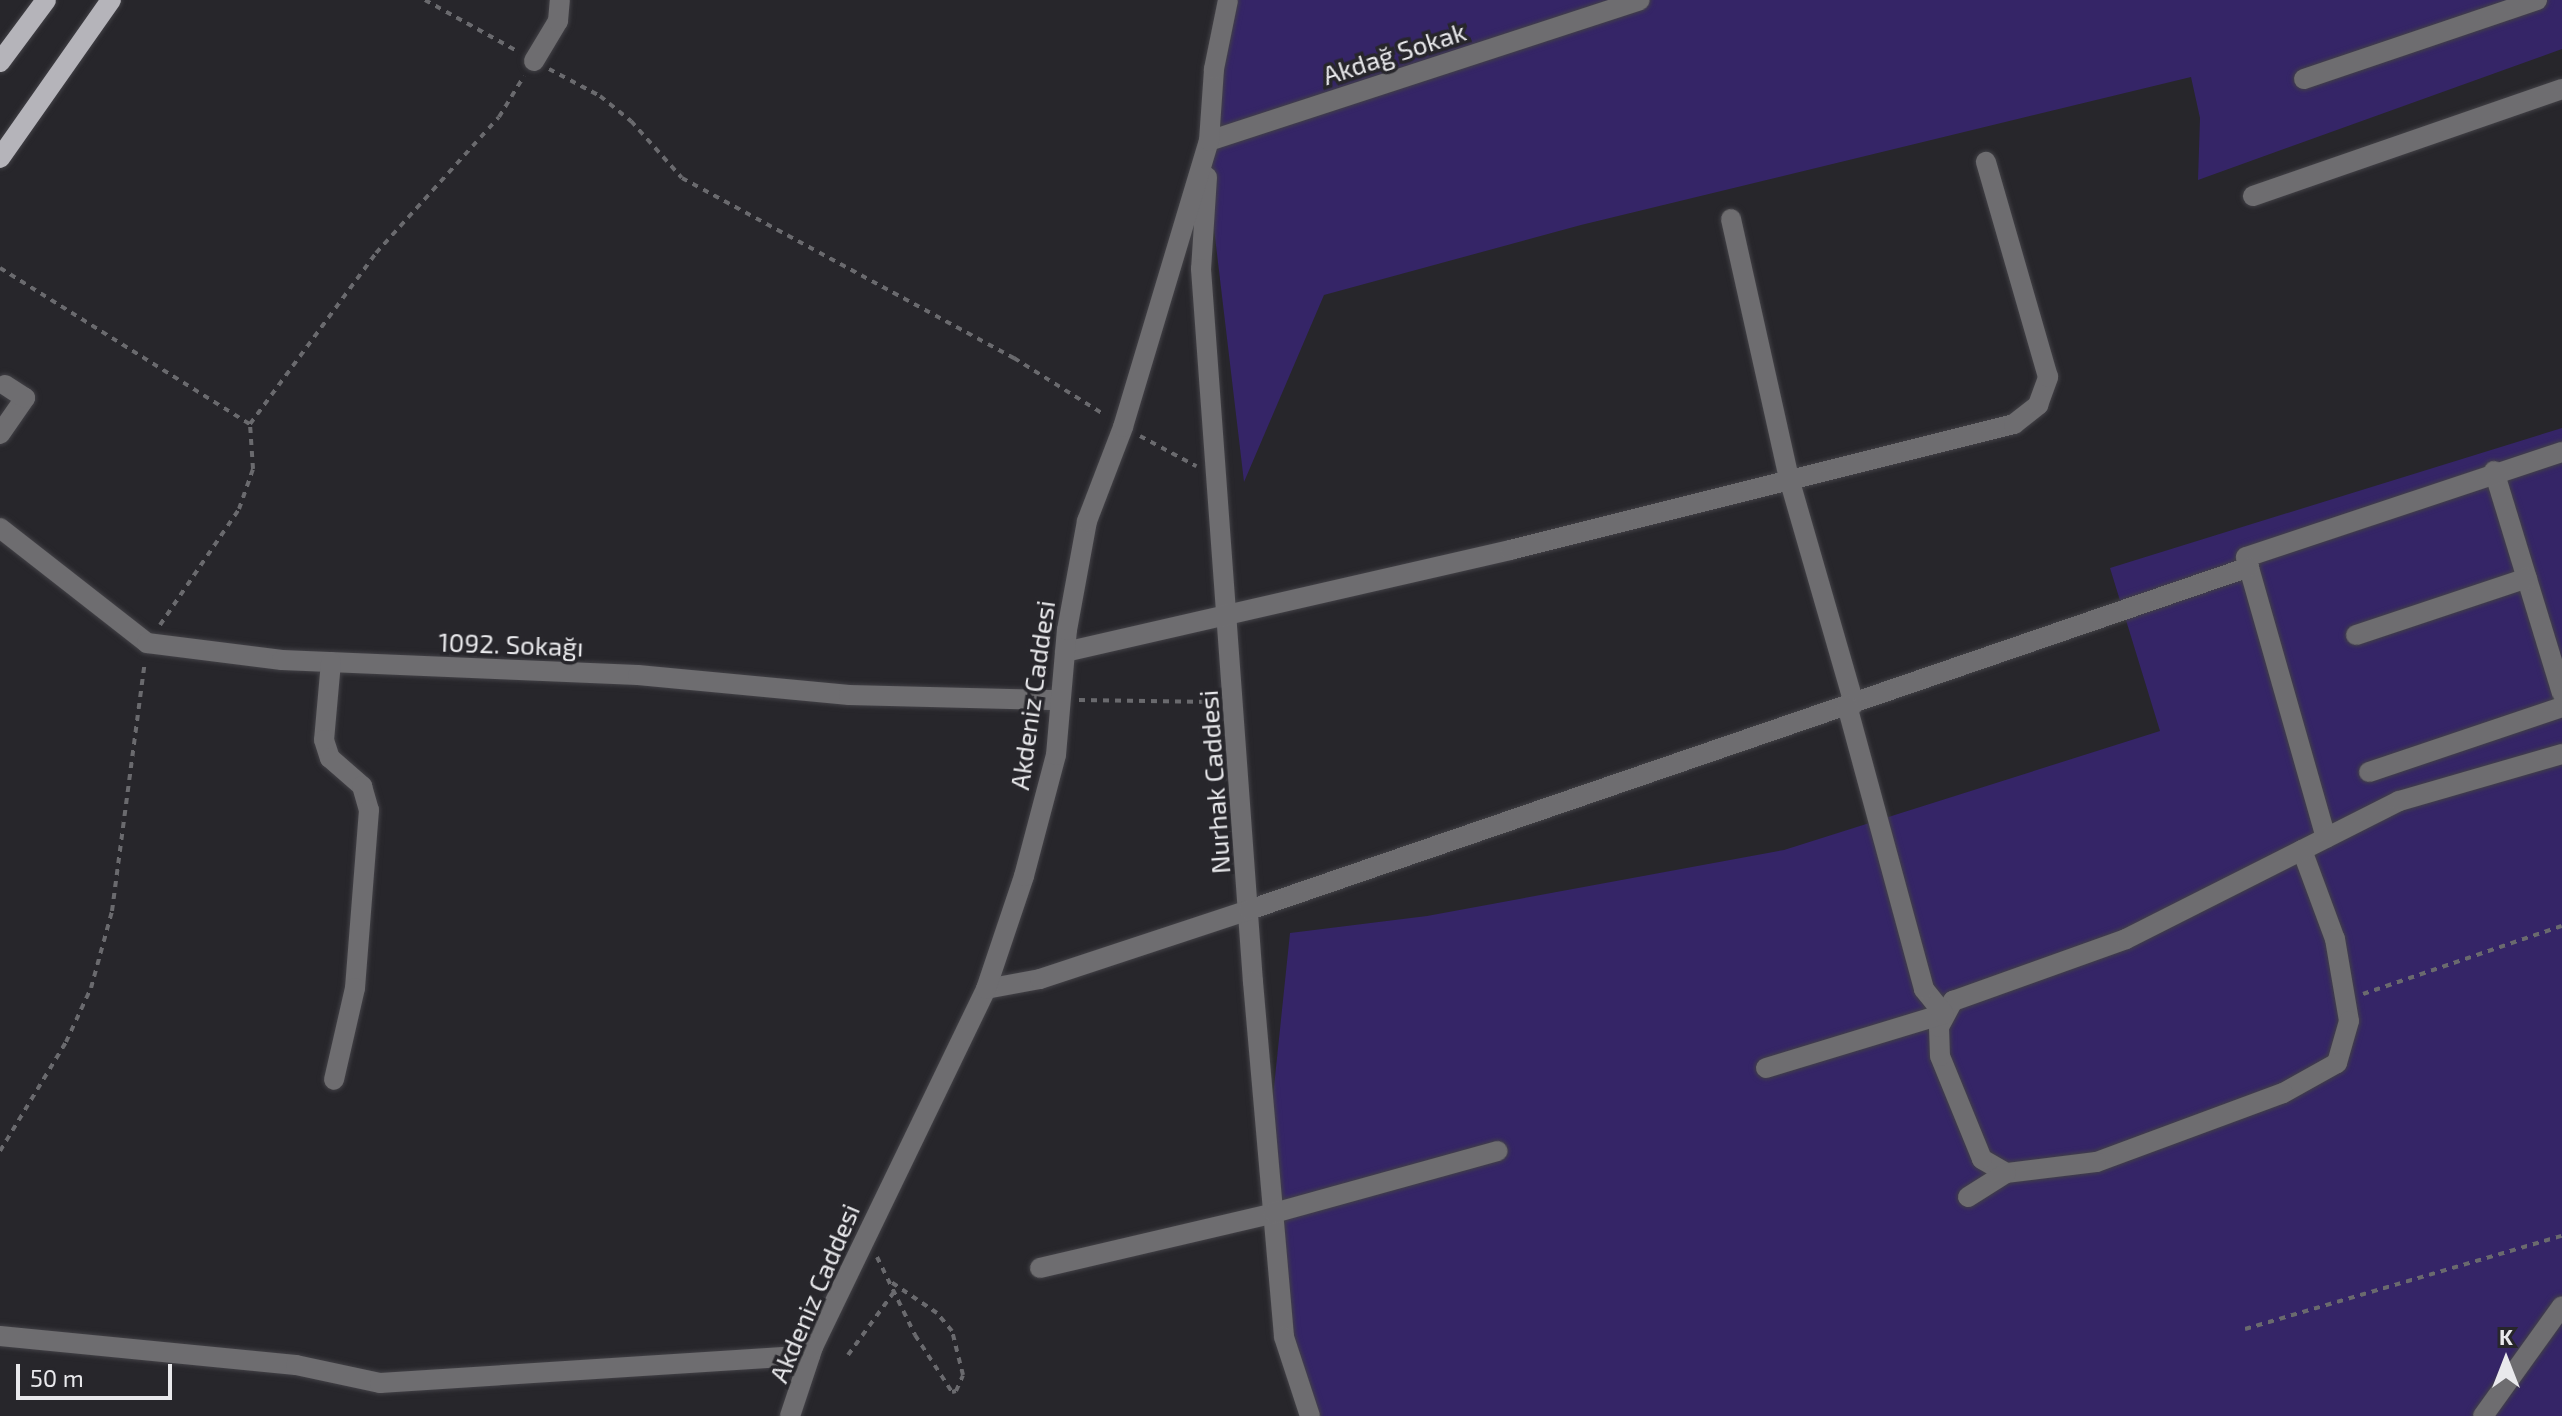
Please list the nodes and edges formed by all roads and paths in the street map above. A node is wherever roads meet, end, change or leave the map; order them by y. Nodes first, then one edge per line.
1 (46, 0) edge
2 (111, 0) edge
3 (425, 0) edge
4 (560, 0) edge
5 (1228, 0) edge
6 (1640, 0) edge
7 (2537, 0) edge
8 (534, 61) junction
9 (0, 62) edge
10 (2304, 79) dead end
11 (2562, 89) edge
12 (1209, 141) junction
13 (0, 158) edge
14 (1986, 162) dead end
15 (2253, 196) dead end
16 (1731, 219) dead end
17 (0, 268) edge
18 (2, 386) edge
19 (250, 424) junction
20 (1123, 427) junction
21 (0, 434) edge
22 (2562, 452) edge
23 (2494, 471) junction
24 (1215, 477) junction
25 (1790, 482) junction
26 (0, 528) edge
27 (2249, 567) junction
28 (2527, 578) junction
29 (1227, 617) junction
30 (2356, 635) dead end
31 (147, 643) junction
32 (1065, 652) junction
33 (331, 662) junction
34 (2562, 693) edge
35 (1060, 700) junction
36 (1234, 703) junction
37 (1850, 705) junction
38 (2562, 707) edge
39 (2562, 754) edge
40 (2369, 772) dead end
41 (2326, 838) junction
42 (2302, 850) junction
43 (1249, 910) junction
44 (2562, 926) edge
45 (986, 989) junction
46 (2346, 1000) junction
47 (1944, 1014) junction
48 (1766, 1068) dead end
49 (334, 1080) dead end
50 (0, 1151) edge
51 (1498, 1151) dead end
52 (2006, 1173) junction
53 (1968, 1197) dead end
54 (1274, 1213) junction
55 (2562, 1236) edge
56 (1040, 1268) dead end
57 (894, 1292) junction
58 (2562, 1306) edge
59 (2245, 1329) dead end
60 (0, 1336) edge
61 (810, 1355) junction
62 (848, 1355) dead end
63 (790, 1416) edge
64 (1310, 1416) edge
65 (2483, 1416) edge

1 - 9 main road
2 - 13 main road
3 - 8 path
4 - 8 street
5 - 12 street, Akdeniz Caddesi
6 - 12 street, Akdağ Sokak
7 - 10 street
8 - 19 path
8 - 20 path
11 - 15 street
12 - 20 street, Akdeniz Caddesi
12 - 24 street, Nurhak Caddesi
14 - 25 street
16 - 25 street
17 - 19 path
18 - 21 street
19 - 31 path
20 - 24 path
20 - 32 street, Akdeniz Caddesi
22 - 23 street
23 - 27 street
23 - 28 street
24 - 29 street, Nurhak Caddesi
25 - 29 street
25 - 37 street
26 - 31 street
27 - 37 street
27 - 41 street
28 - 30 street
28 - 34 street
29 - 32 street
29 - 36 street, Nurhak Caddesi
31 - 33 street, 1092. Sokağı
31 - 50 path
32 - 35 street, Akdeniz Caddesi
33 - 35 street, 1092. Sokağı
33 - 49 street
35 - 36 path
35 - 45 street, Akdeniz Caddesi
36 - 43 street, Nurhak Caddesi
37 - 43 street
37 - 47 street
38 - 40 street
39 - 41 street
41 - 42 street
42 - 46 street
42 - 47 street
43 - 45 street
43 - 54 street, Nurhak Caddesi
44 - 46 path
45 - 61 street, Akdeniz Caddesi
46 - 52 street
47 - 48 street
47 - 52 street
51 - 54 street
52 - 53 street
54 - 56 street
54 - 64 street, Nurhak Caddesi
55 - 59 path
57 - 57 path
57 - 62 path
58 - 65 street
60 - 61 street
61 - 63 street, Akdeniz Caddesi

